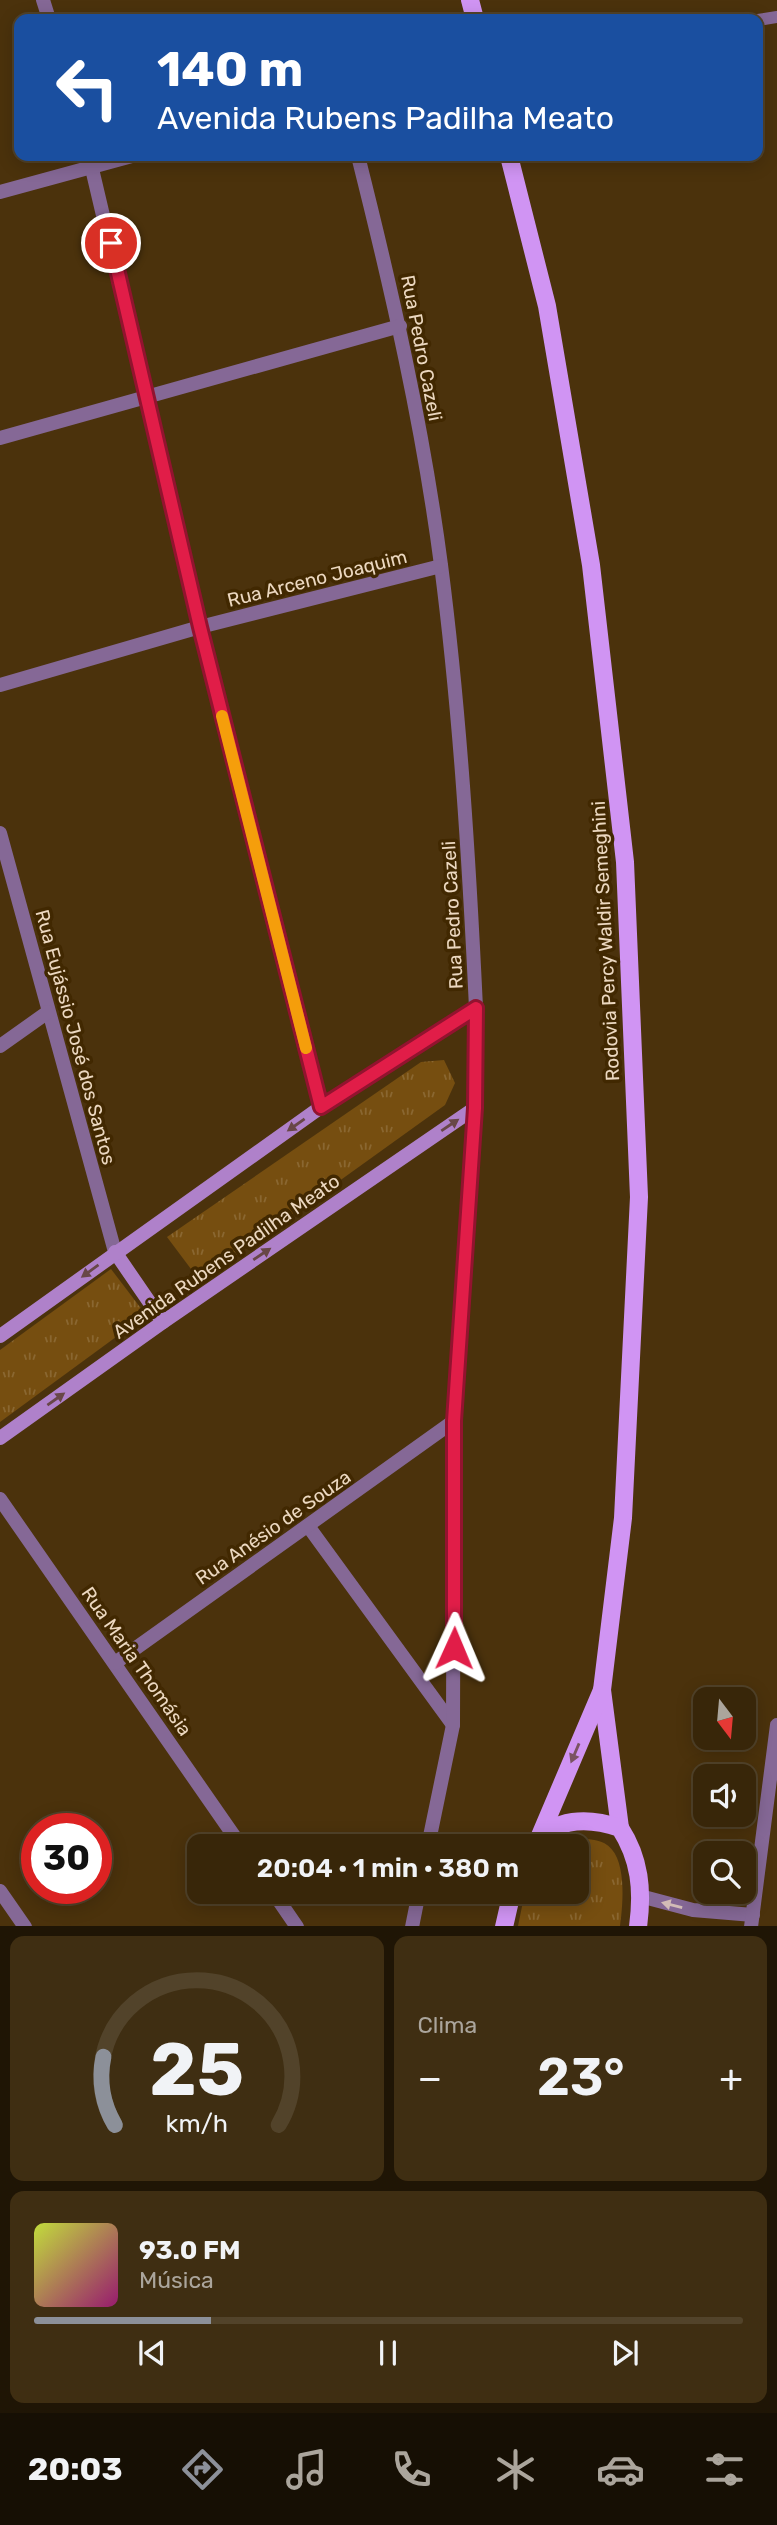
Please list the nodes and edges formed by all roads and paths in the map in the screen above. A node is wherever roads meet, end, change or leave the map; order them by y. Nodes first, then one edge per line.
1 (91, 161) edge
2 (359, 161) edge
3 (510, 161) edge
4 (0, 192) edge
5 (400, 326) junction
6 (148, 397) junction
7 (0, 438) edge
8 (441, 566) junction
9 (200, 627) junction
10 (0, 685) edge
11 (0, 833) edge
12 (476, 1008) junction
13 (48, 1012) junction
14 (0, 1046) edge
15 (321, 1107) junction
16 (475, 1108) junction
17 (115, 1252) junction
18 (163, 1322) junction
19 (0, 1336) edge
20 (454, 1421) junction
21 (0, 1438) edge
22 (0, 1499) edge
23 (308, 1525) junction
24 (115, 1663) junction
25 (602, 1690) junction
26 (453, 1725) junction
27 (777, 1725) edge
28 (620, 1828) junction
29 (233, 1834) edge
30 (430, 1834) edge
31 (539, 1834) edge
32 (545, 1834) edge
33 (0, 1891) edge
34 (640, 1896) junction
35 (281, 1904) edge
36 (417, 1904) edge
37 (509, 1904) edge
38 (752, 1921) edge
39 (24, 1926) edge
40 (296, 1926) edge
41 (412, 1926) edge
42 (504, 1926) edge
43 (638, 1926) edge

1 - 4 street
1 - 6 street
2 - 5 street, Rua Pedro Cazeli
3 - 25 main road, Rodovia Percy Waldir Semeghini
5 - 6 street
5 - 8 street, Rua Pedro Cazeli
6 - 7 street
6 - 9 street
8 - 9 street, Rua Arceno Joaquim
8 - 12 street, Rua Pedro Cazeli
9 - 10 street, Rua Arceno Joaquim
9 - 15 street
11 - 13 street, Rua Eujássio José dos Santos
12 - 15 main road
12 - 16 main road, Rua Pedro Cazeli
13 - 14 street
13 - 17 street, Rua Eujássio José dos Santos
15 -> 17 main road
18 -> 16 main road, Avenida Rubens Padilha Meato
16 - 20 street, Rua Pedro Cazeli
17 - 18 main road
17 -> 19 main road
21 -> 18 main road, Avenida Rubens Padilha Meato
20 - 23 street, Rua Anésio de Souza
20 - 26 street, Rua Pedro Cazeli
22 - 24 street, Rua Maria Thomásia
23 - 24 street, Rua Anésio de Souza
23 - 26 street
24 - 29 street, Rua Maria Thomásia
25 - 28 main road, Rodovia Percy Waldir Semeghini
25 -> 31 main road, Rodovia Percy Waldir Semeghini
26 - 30 street, Rua Pedro Cazeli
27 - 38 street
28 - 32 main road, Rodovia Percy Waldir Semeghini
28 - 34 main road, Rodovia Percy Waldir Semeghini
33 - 39 street
38 -> 34 street
34 - 43 main road, Rodovia Percy Waldir Semeghini
35 - 40 street
36 - 41 street
37 - 42 main road

